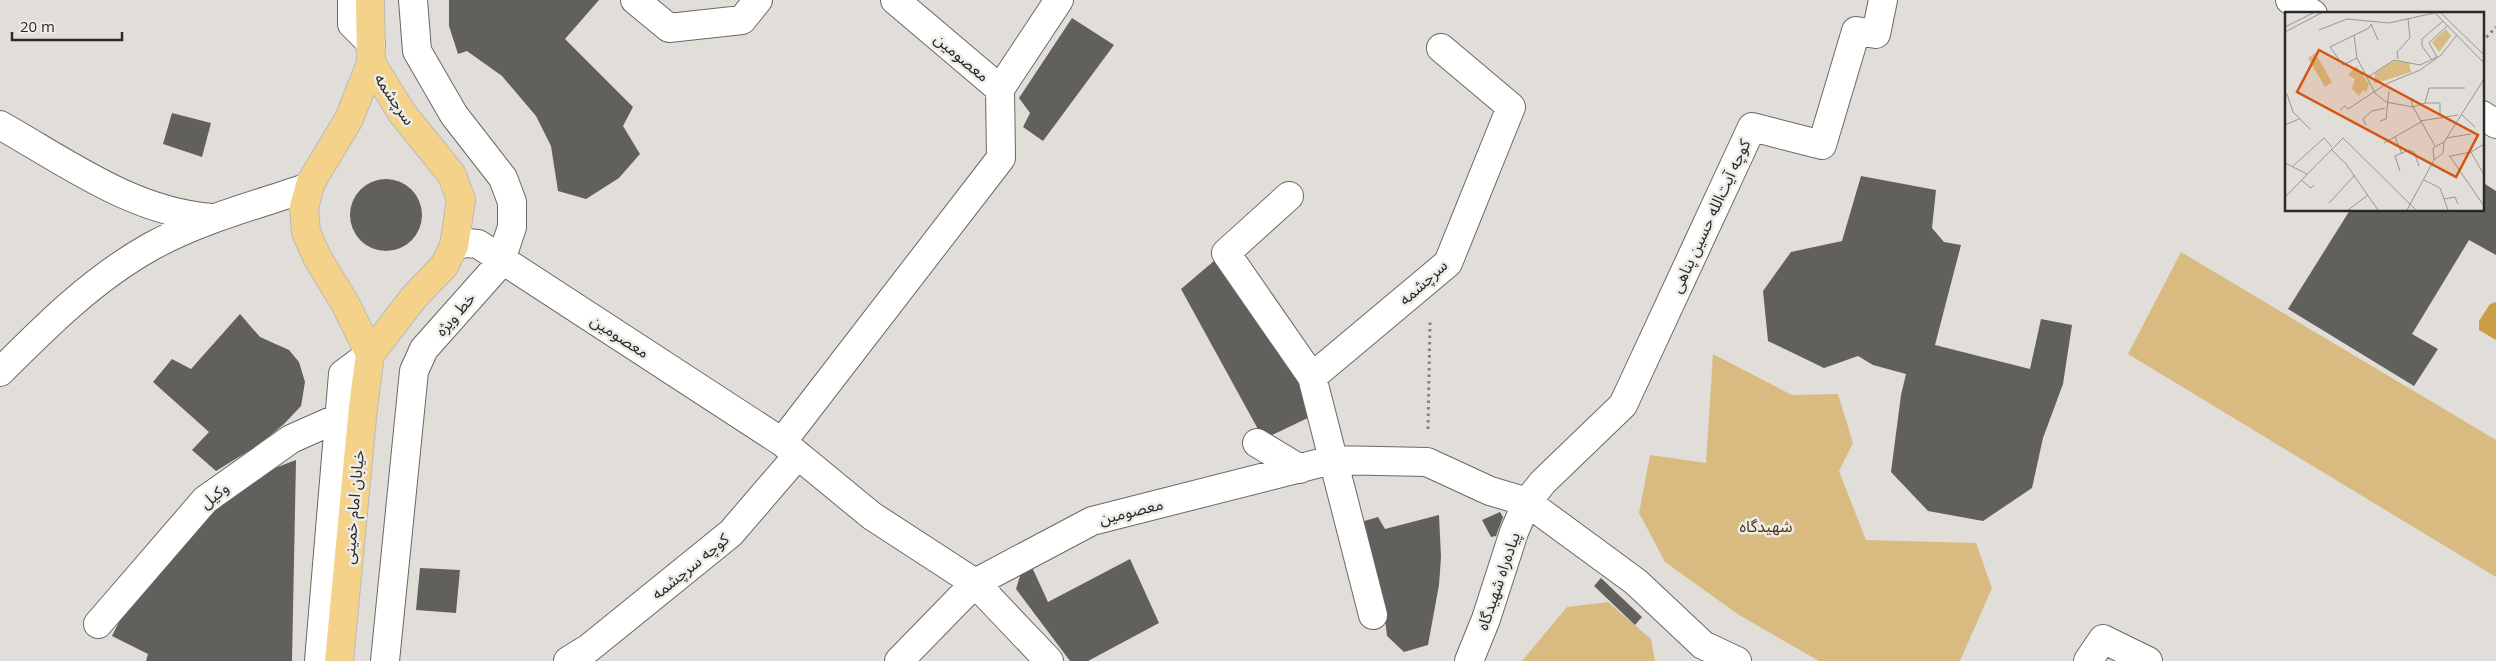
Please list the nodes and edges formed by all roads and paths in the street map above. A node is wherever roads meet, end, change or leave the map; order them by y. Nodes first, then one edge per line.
1 (352, 0) edge
2 (370, 0) edge
3 (413, 0) edge
4 (635, 0) edge
5 (758, 0) edge
6 (895, 0) edge
7 (1059, 0) edge
8 (1883, 0) edge
9 (2290, 0) edge
10 (2310, 12) edge
11 (2496, 26) edge
12 (2484, 40) edge
13 (1441, 48) dead end
14 (371, 53) junction
15 (1000, 89) junction
16 (2484, 117) edge
17 (2496, 124) edge
18 (0, 125) edge
19 (309, 187) junction
20 (1289, 196) dead end
21 (216, 218) junction
22 (454, 246) junction
23 (501, 259) junction
24 (1431, 313) dead end
25 (370, 354) junction
26 (0, 372) edge
27 (1312, 377) junction
28 (351, 412) junction
29 (1256, 444) dead end
30 (790, 449) junction
31 (1332, 460) junction
32 (1427, 462) junction
33 (1300, 469) junction
34 (1527, 502) junction
35 (975, 582) junction
36 (1373, 615) dead end
37 (98, 624) dead end
38 (584, 657) edge
39 (1724, 659) edge
40 (319, 661) edge
41 (340, 661) edge
42 (385, 661) edge
43 (899, 661) edge
44 (1049, 661) edge
45 (1469, 661) edge
46 (2088, 661) edge
47 (2148, 661) edge

1 - 14 street
2 - 14 main road
3 - 23 street, خط ویژه
4 - 5 street
6 - 15 street, معصومین
7 - 15 street
8 - 34 street, کوچه آیت‌الله حسین پناهی
9 - 10 street
11 - 12 path
13 - 27 street, سرچشمه
14 - 19 main road, سرچشمه
14 - 22 main road, سرچشمه
15 - 30 street, معصومین
16 - 17 street
18 - 21 street
19 - 21 street
19 - 25 main road, سرچشمه
20 - 27 street
21 - 26 street
22 - 23 street, معصومین
22 - 25 main road, سرچشمه
23 - 30 street, معصومین
23 - 42 street, خط ویژه
24 - 32 path
25 - 28 main road, خیابان امام خمینی
27 - 31 street
28 - 37 street, وکیل
28 - 40 street
28 - 41 main road, خیابان امام خمینی
29 - 33 street
30 - 35 street, معصومین
30 - 38 street, کوچه سرچشمه
31 - 32 street, معصومین
31 - 33 street, معصومین
31 - 36 street
32 - 34 street, معصومین
33 - 35 street, معصومین
34 - 39 street, معصومین
34 - 45 street, پیاده‌راه شهیدگاه
35 - 43 street
35 - 44 street
46 - 47 street

